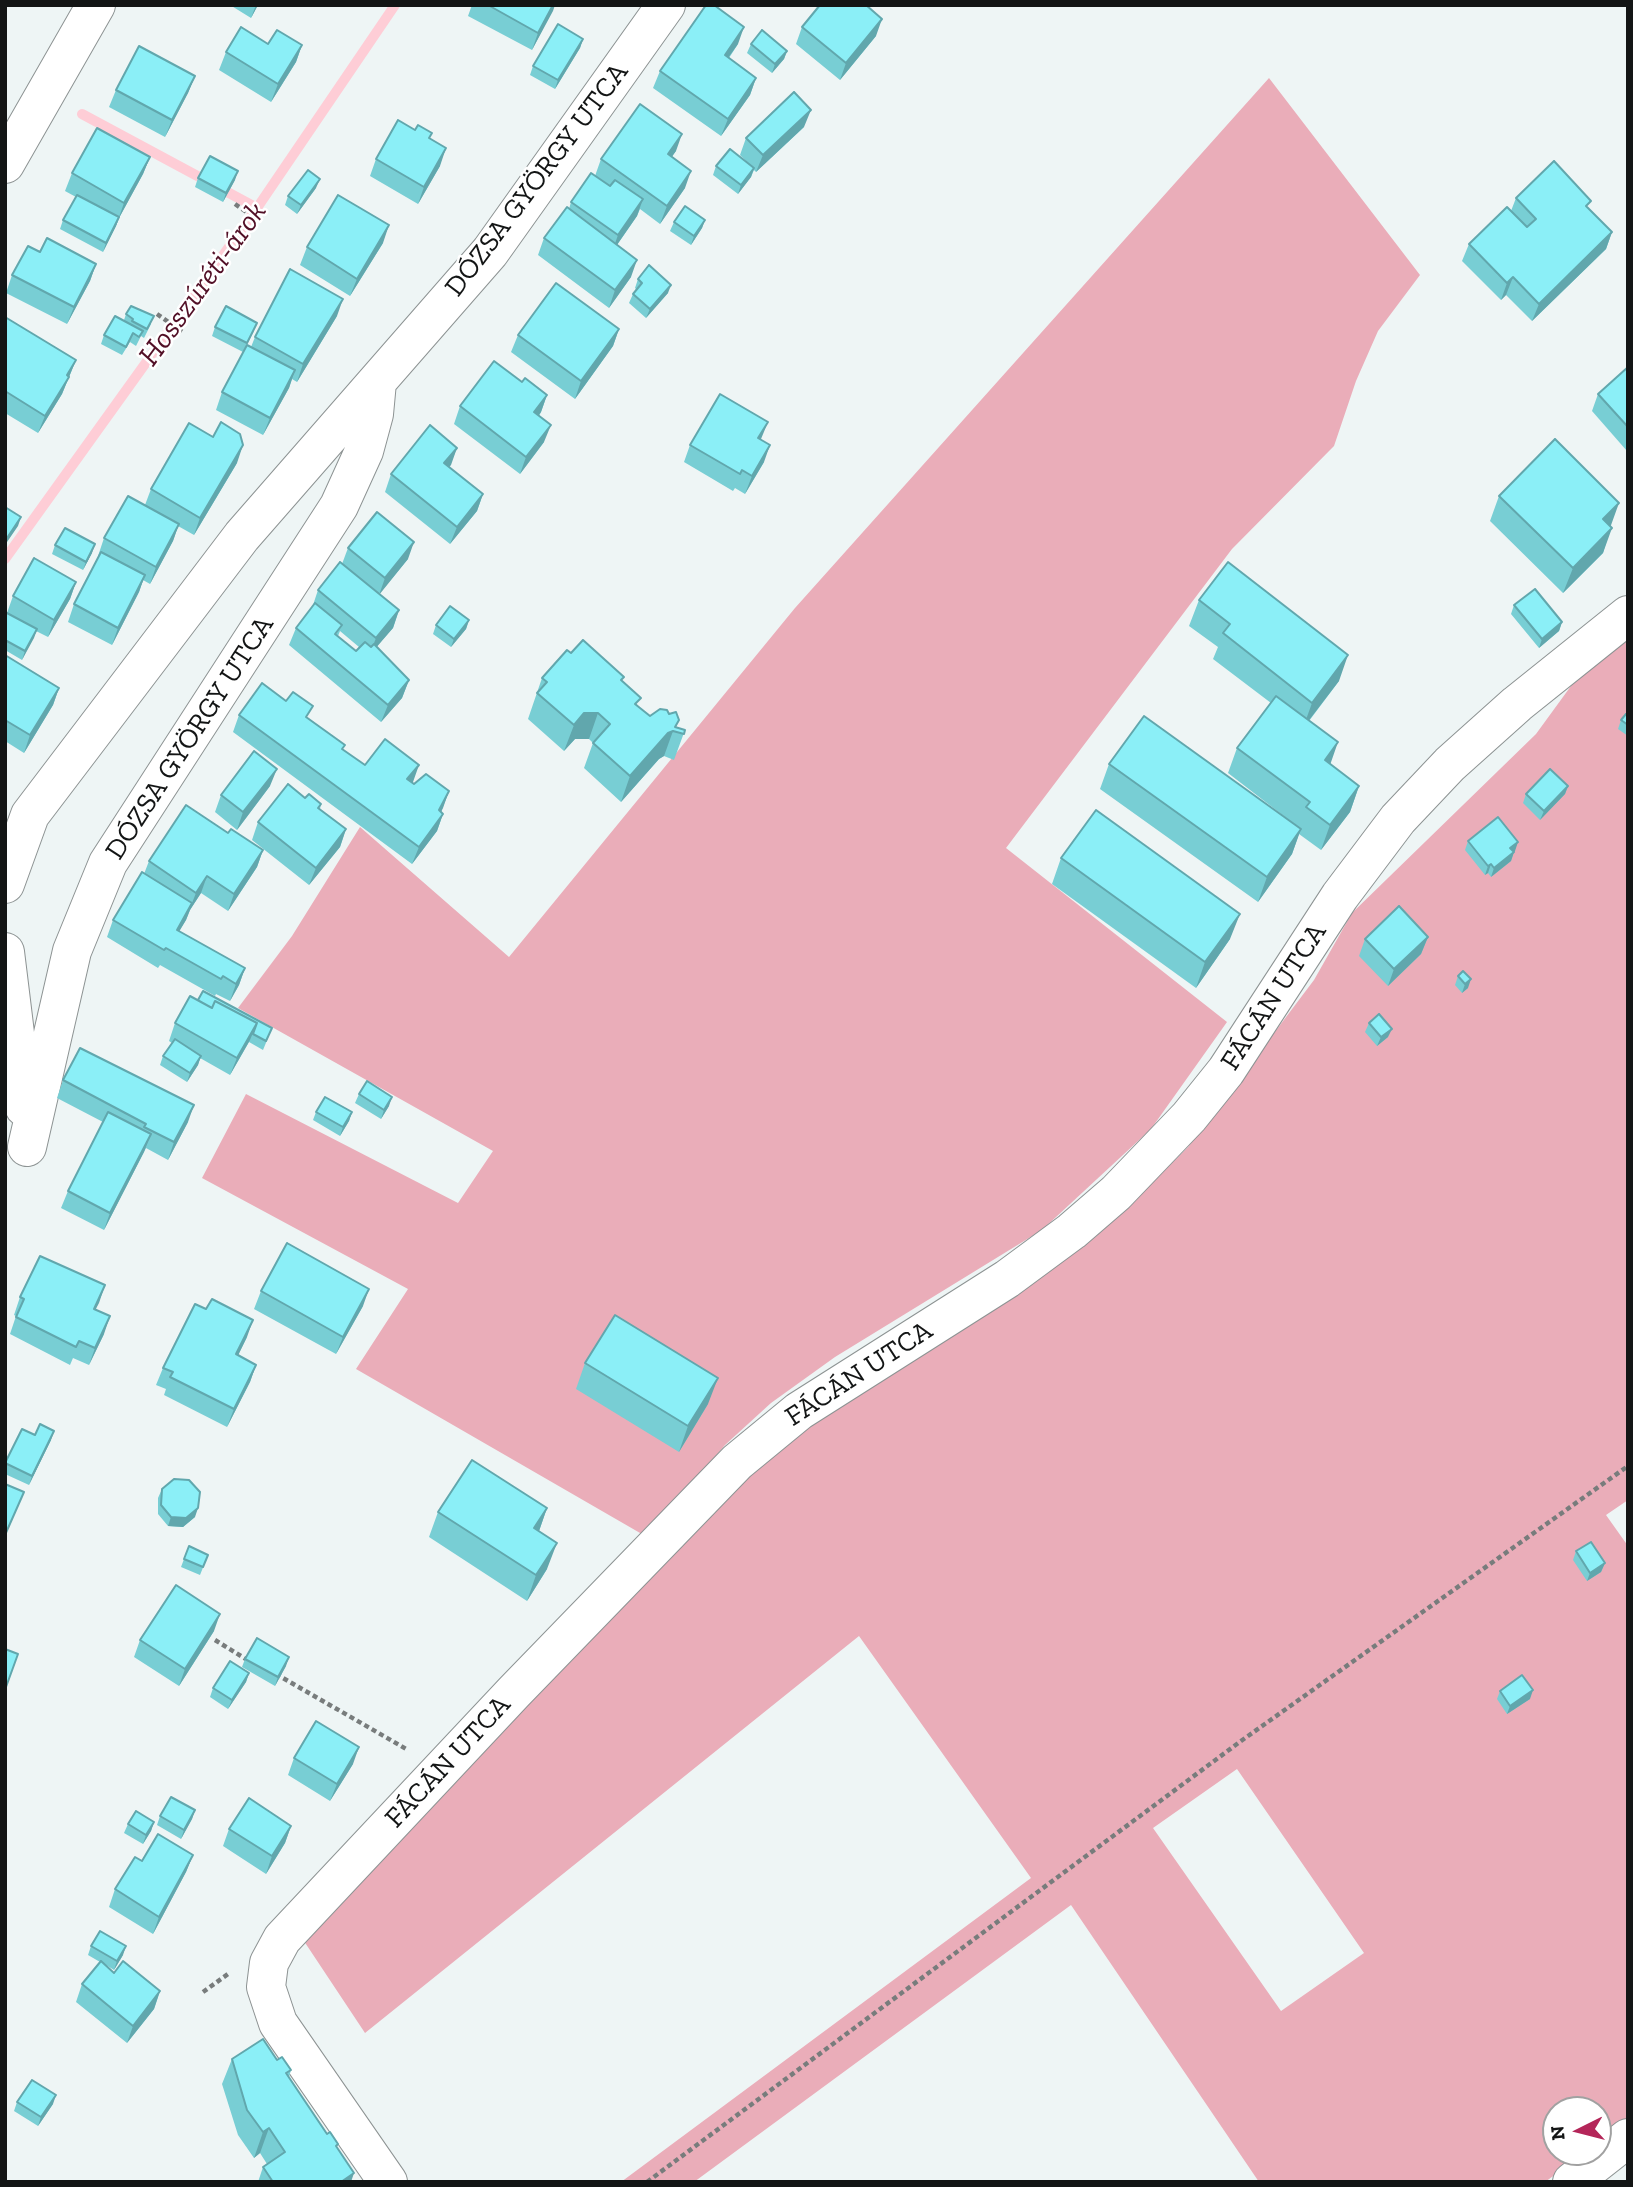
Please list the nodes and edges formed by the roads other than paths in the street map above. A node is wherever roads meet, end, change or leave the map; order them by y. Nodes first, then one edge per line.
1 (96, 5) edge
2 (666, 5) edge
3 (5, 164) edge
4 (377, 382) junction
5 (1628, 615) edge
6 (18, 807) edge
7 (5, 884) edge
8 (5, 952) edge
9 (36, 1110) junction
10 (27, 1147) dead end
11 (1628, 2138) edge
12 (388, 2182) edge
13 (1572, 2182) edge

1 - 3 street
2 - 4 street, DÓZSA GYÖRGY UTCA
4 - 6 street, DÓZSA GYÖRGY UTCA
4 - 9 street, DÓZSA GYÖRGY UTCA
5 - 12 street, FÁCÁN UTCA
6 - 7 street, DÓZSA GYÖRGY UTCA
8 - 9 street
9 - 10 street, DÓZSA GYÖRGY UTCA
11 - 13 street

